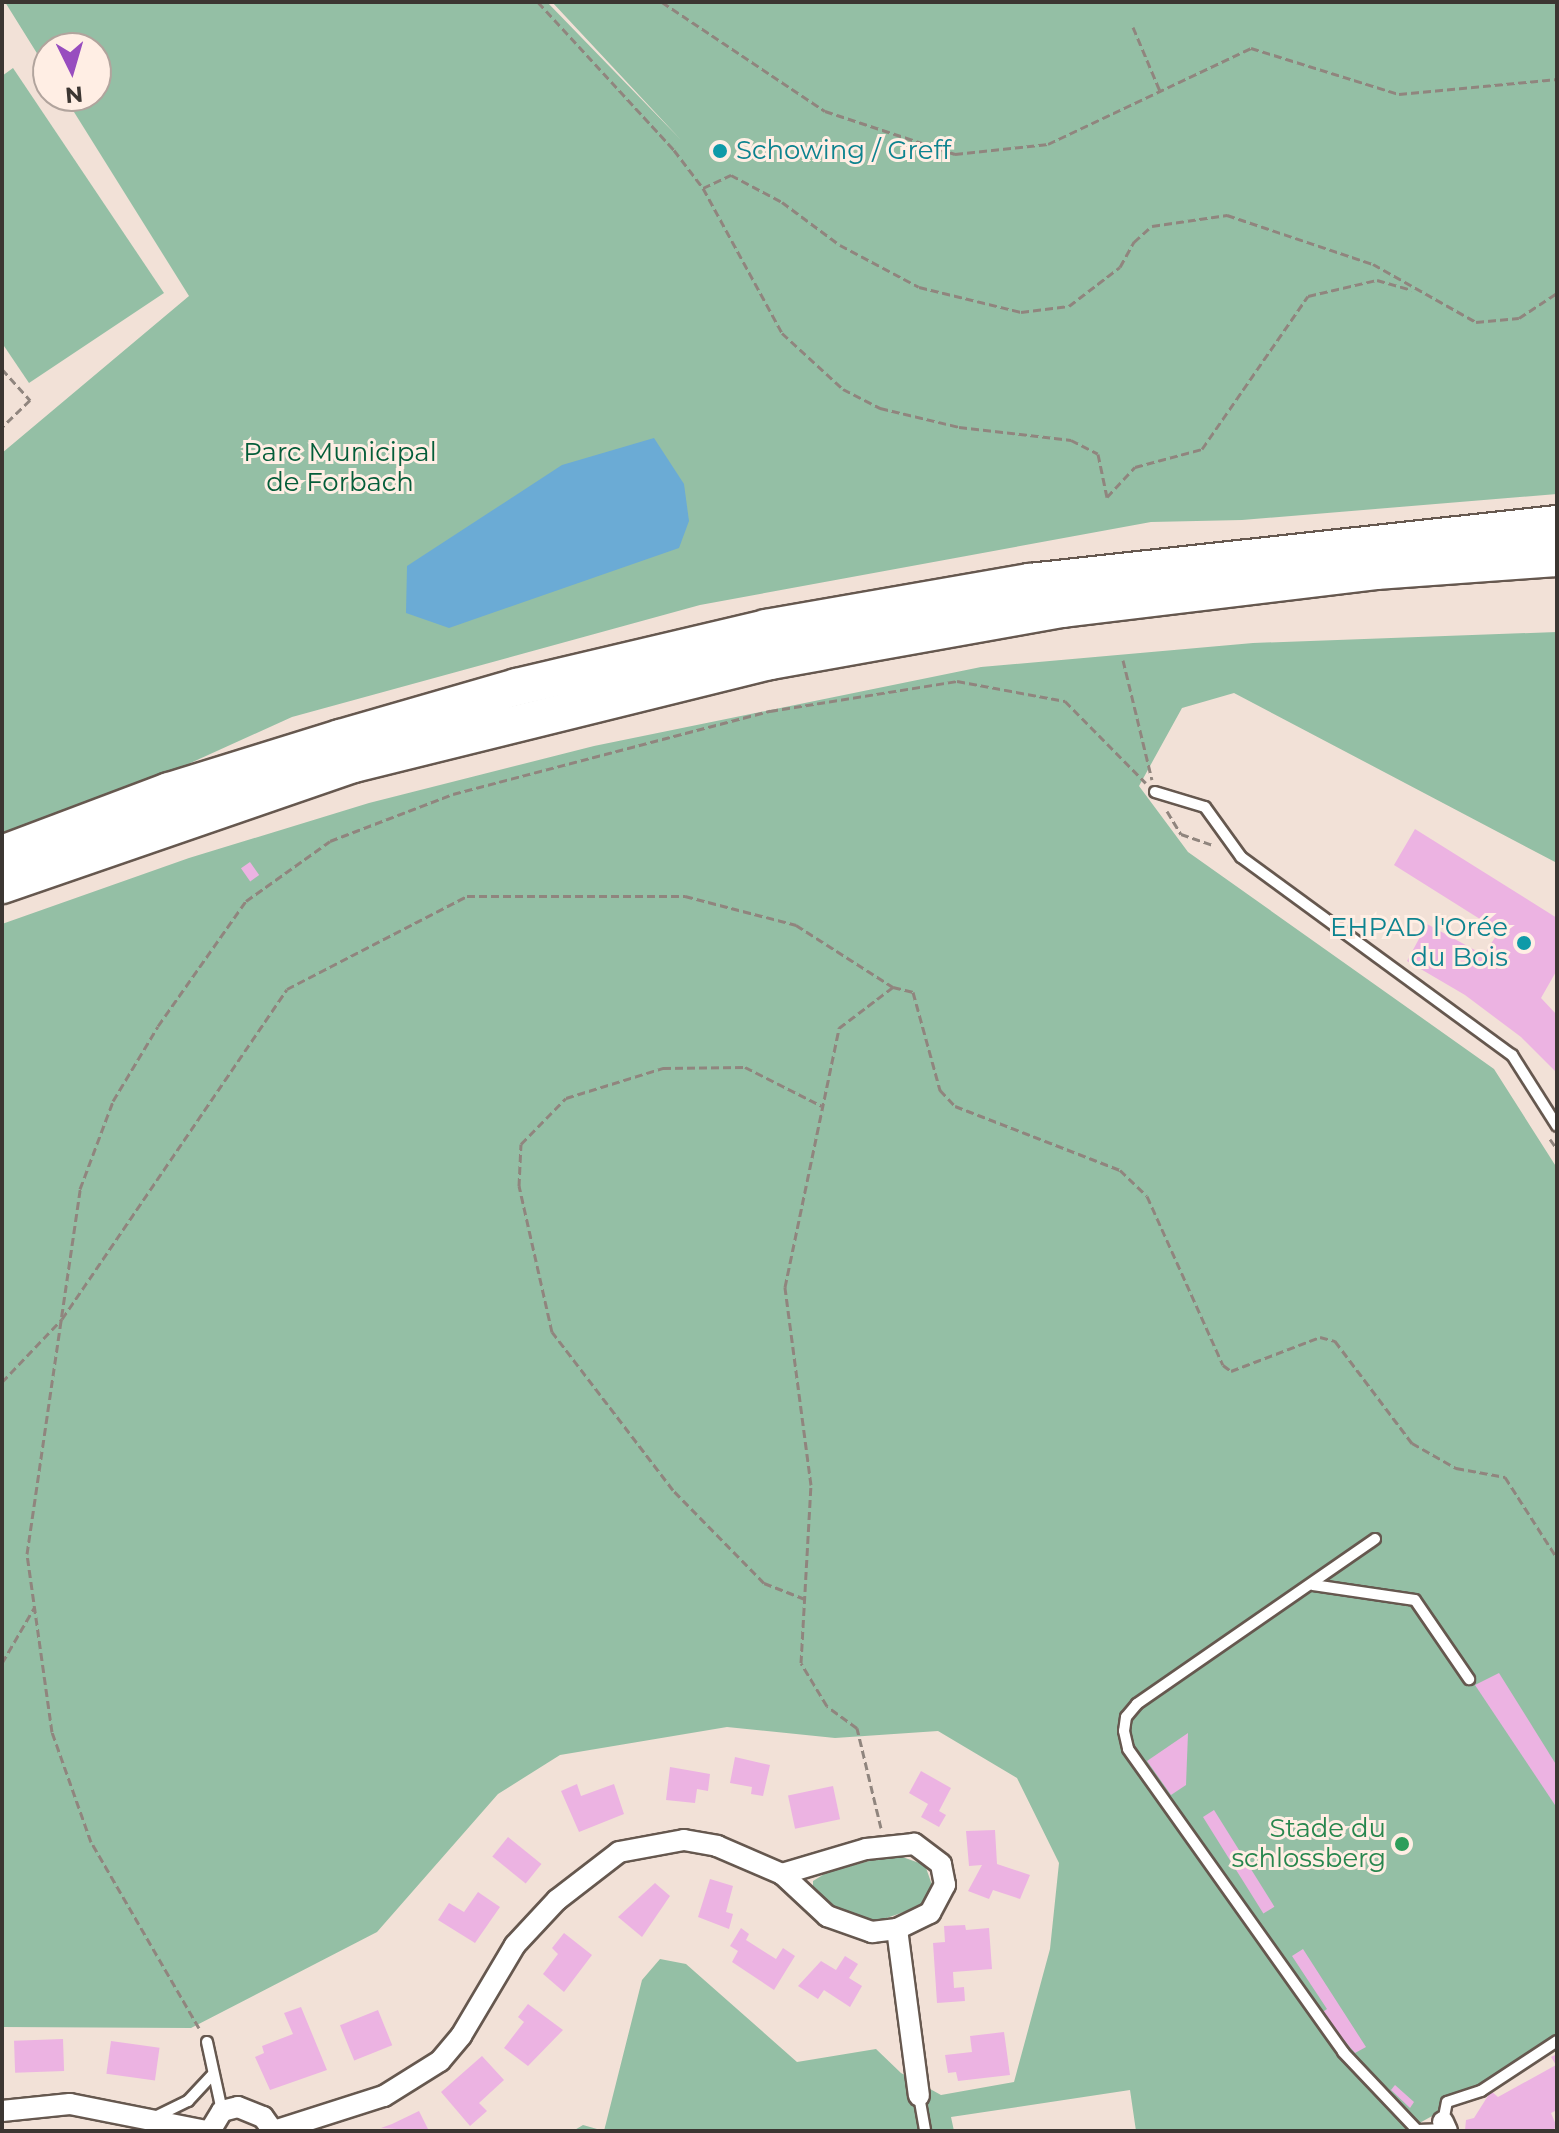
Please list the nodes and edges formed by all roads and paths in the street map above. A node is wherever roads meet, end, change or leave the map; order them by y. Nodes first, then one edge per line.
1 (538, 2) edge
2 (662, 2) edge
3 (1133, 27) dead end
4 (1557, 79) edge
5 (1160, 91) junction
6 (703, 188) junction
7 (1418, 292) junction
8 (1557, 293) edge
9 (2, 369) edge
10 (2, 427) edge
11 (1557, 524) edge
12 (1557, 558) edge
13 (1123, 660) dead end
14 (1155, 792) junction
15 (2, 854) edge
16 (2, 885) edge
17 (893, 987) junction
18 (822, 1106) junction
19 (1557, 1126) edge
20 (62, 1319) junction
21 (2, 1382) edge
22 (1375, 1539) dead end
23 (1557, 1558) edge
24 (1313, 1585) junction
25 (805, 1599) junction
26 (34, 1608) junction
27 (2, 1663) edge
28 (1469, 1679) dead end
29 (885, 1845) junction
30 (782, 1874) junction
31 (897, 1929) junction
32 (1557, 2041) edge
33 (207, 2042) joint
34 (213, 2074) junction
35 (919, 2096) joint
36 (2, 2111) edge
37 (222, 2111) junction
38 (165, 2123) edge
39 (1446, 2127) edge
40 (208, 2131) edge
41 (274, 2131) edge
42 (925, 2131) edge

1 - 6 path
2 - 5 path
3 - 5 path
4 - 5 path
6 - 7 path
6 - 7 path
7 - 8 path
9 - 10 path
11 - 15 highway
12 - 16 highway
13 - 14 path
14 - 19 lane
14 - 20 path
17 - 18 path
17 - 20 path
17 - 23 path
18 - 25 path
18 - 25 path
20 - 21 path
20 - 26 path
22 - 24 lane
24 - 28 lane
24 - 39 lane
25 - 29 path
26 - 27 path
26 - 33 path
29 - 30 street
29 - 31 street
30 - 31 street
30 - 41 street
31 - 35 street
32 - 39 lane
33 - 34 lane
34 - 37 lane
34 - 38 lane
35 - 42 lane
36 - 38 street
37 - 40 street
37 - 41 street
38 - 40 street

